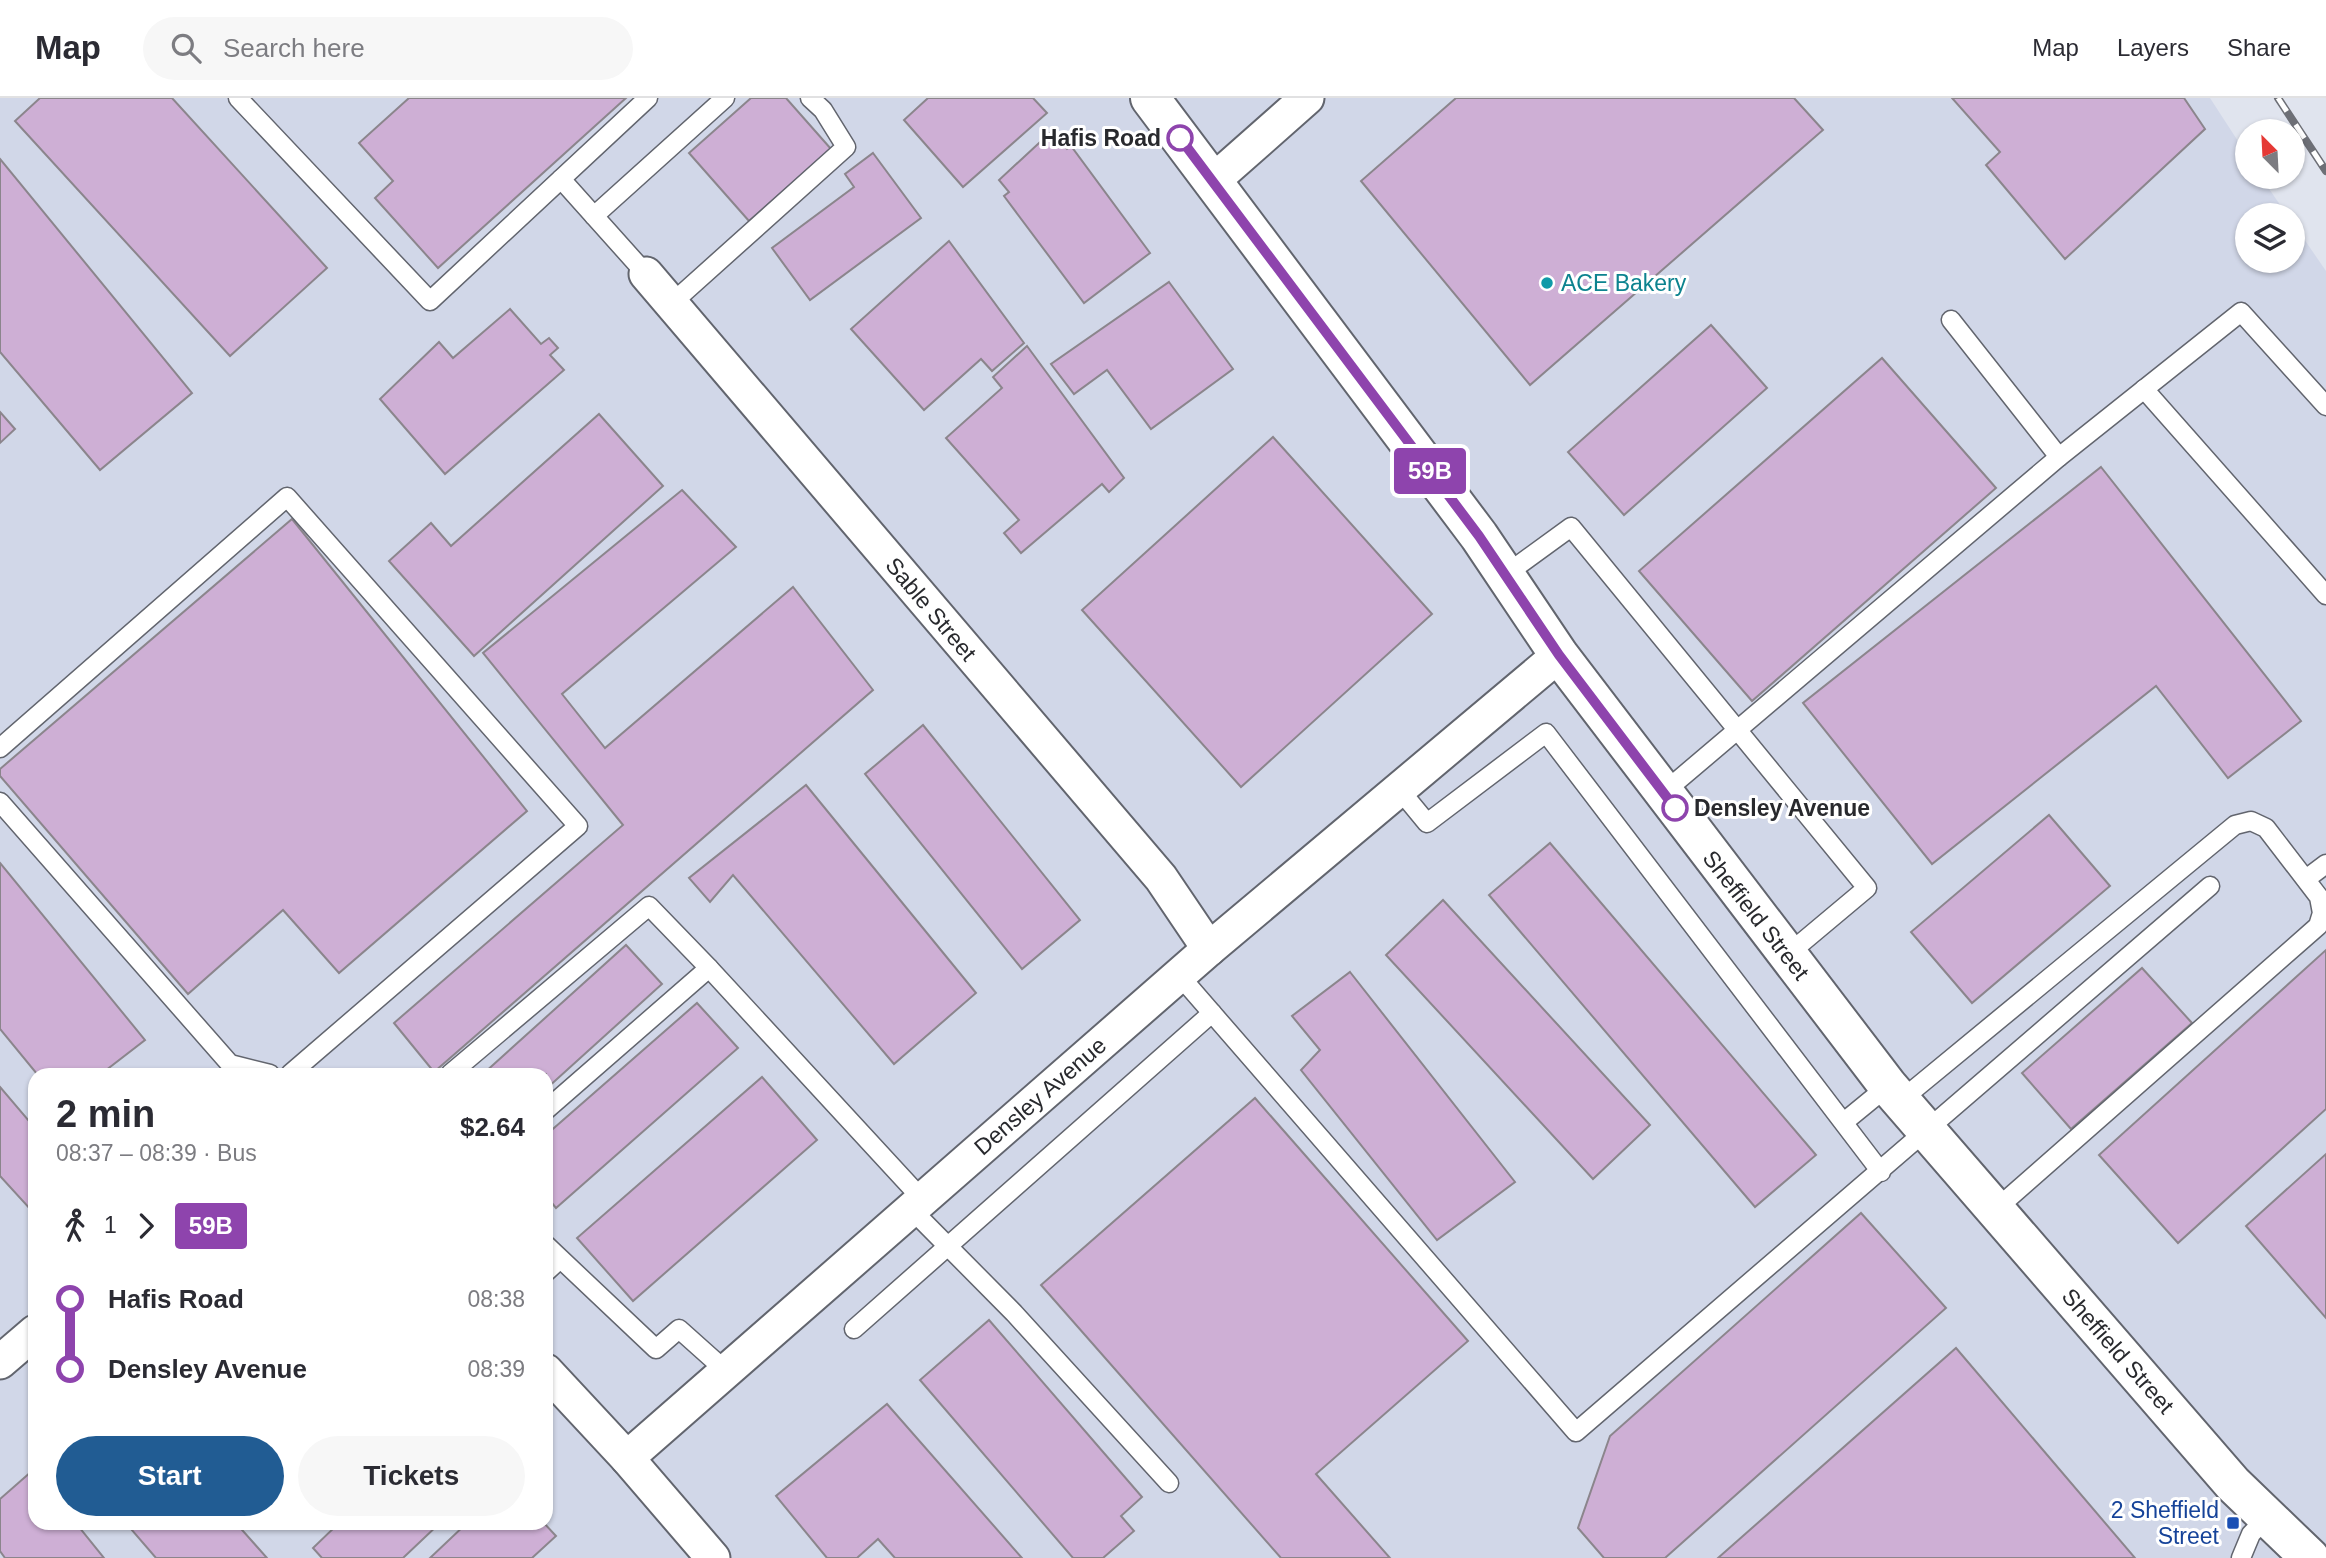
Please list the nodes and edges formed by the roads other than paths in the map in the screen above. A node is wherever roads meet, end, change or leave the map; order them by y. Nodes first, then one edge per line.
1 (238, 98) edge
2 (648, 98) edge
3 (725, 98) edge
4 (810, 98) edge
5 (1150, 98) edge
6 (1307, 98) edge
7 (561, 179) junction
8 (1213, 181) junction
9 (594, 216) junction
10 (646, 274) joint
11 (671, 303) junction
12 (1951, 320) dead end
13 (2144, 389) junction
14 (2326, 406) edge
15 (2059, 457) junction
16 (1505, 575) junction
17 (2326, 595) edge
18 (1559, 655) junction
19 (1738, 732) junction
20 (0, 748) edge
21 (1399, 789) junction
22 (1663, 793) junction
23 (0, 802) edge
24 (2326, 864) edge
25 (2306, 880) junction
26 (2210, 886) dead end
27 (1209, 949) junction
28 (1787, 955) junction
29 (709, 968) junction
30 (1179, 975) junction
31 (1212, 1013) junction
32 (246, 1068) edge
33 (297, 1068) edge
34 (457, 1068) edge
35 (1894, 1093) junction
36 (553, 1104) edge
37 (1843, 1122) junction
38 (1927, 1132) junction
39 (1881, 1172) junction
40 (917, 1204) junction
41 (1995, 1210) junction
42 (948, 1246) junction
43 (553, 1252) edge
44 (560, 1259) junction
45 (553, 1266) edge
46 (854, 1329) dead end
47 (28, 1338) edge
48 (0, 1362) edge
49 (726, 1371) junction
50 (553, 1379) edge
51 (627, 1458) junction
52 (1169, 1483) dead end
53 (2267, 1518) junction
54 (713, 1558) edge
55 (2241, 1558) edge
56 (2310, 1558) edge

1 - 7 lane
2 - 7 lane
3 - 9 lane
4 - 11 lane
5 - 8 street, Sheffield Street
6 - 8 street
7 - 9 lane
8 - 16 street, Sheffield Street
9 - 10 lane
10 - 11 street, Sable Street
11 - 27 street, Sable Street
12 - 15 lane
13 - 14 lane
13 - 15 lane
13 - 17 lane
15 - 19 lane
16 - 18 street, Sheffield Street
16 - 19 lane
18 - 21 street, Densley Avenue
18 - 22 street, Sheffield Street
19 - 22 lane
19 - 28 lane
20 - 33 lane
21 - 27 street, Densley Avenue
21 - 37 lane
22 - 28 street, Sheffield Street
23 - 32 lane
24 - 25 lane
25 - 35 lane
25 - 41 lane
26 - 38 lane
27 - 30 street, Densley Avenue
28 - 35 street, Sheffield Street
29 - 34 lane
29 - 36 lane
29 - 40 lane
30 - 31 lane
30 - 40 street, Densley Avenue
31 - 39 lane
31 - 42 lane
35 - 37 lane
35 - 38 street, Sheffield Street
37 - 39 lane
38 - 39 lane
38 - 41 street, Sheffield Street
40 - 42 lane
40 - 49 street, Densley Avenue
41 - 53 street, Sheffield Street
42 - 46 lane
42 - 52 lane
43 - 44 lane
44 - 45 lane
44 - 49 lane
47 - 48 street
49 - 51 street, Densley Avenue
50 - 51 street
51 - 54 street
53 - 55 lane
53 - 56 street, Sheffield Street

